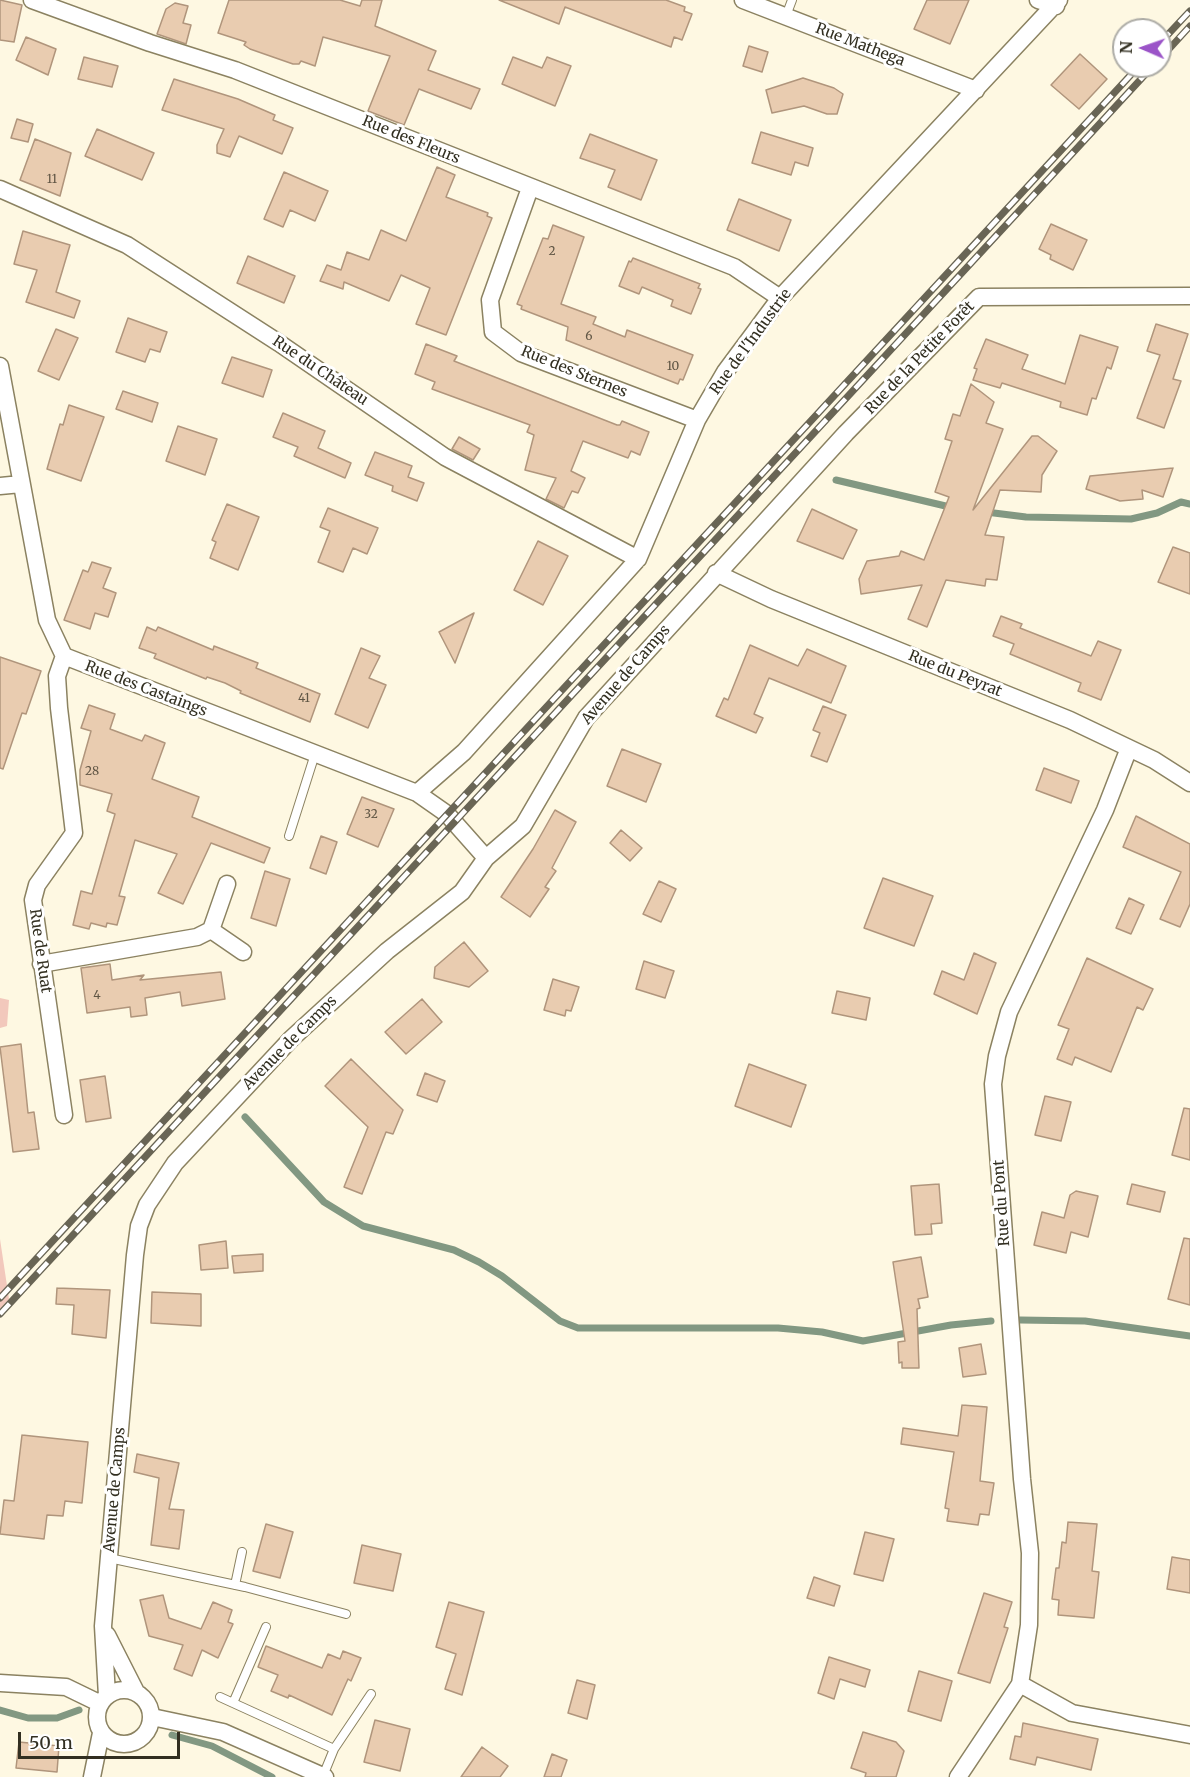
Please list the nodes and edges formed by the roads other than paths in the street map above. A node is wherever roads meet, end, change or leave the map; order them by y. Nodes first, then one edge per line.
1 (32, 0) edge
2 (743, 0) edge
3 (792, 0) edge
4 (1038, 0) edge
5 (1058, 3) edge
6 (786, 16) junction
7 (976, 90) junction
8 (530, 188) junction
9 (0, 189) edge
10 (1190, 296) edge
11 (780, 298) junction
12 (0, 366) edge
13 (698, 420) junction
14 (21, 484) junction
15 (0, 486) edge
16 (638, 559) junction
17 (716, 573) junction
18 (64, 656) junction
19 (1129, 748) junction
20 (315, 754) junction
21 (1190, 783) edge
22 (417, 794) junction
23 (289, 836) dead end
24 (486, 858) junction
25 (227, 884) dead end
26 (211, 930) junction
27 (243, 952) dead end
28 (41, 964) junction
29 (64, 1115) dead end
30 (242, 1552) dead end
31 (109, 1558) junction
32 (235, 1585) junction
33 (346, 1614) dead end
34 (103, 1626) junction
35 (266, 1627) dead end
36 (0, 1683) edge
37 (1020, 1683) junction
38 (136, 1692) junction
39 (371, 1694) dead end
40 (220, 1697) dead end
41 (103, 1700) junction
42 (233, 1703) junction
43 (152, 1717) junction
44 (101, 1733) junction
45 (1190, 1735) edge
46 (334, 1749) junction
47 (300, 1772) edge
48 (92, 1777) edge
49 (324, 1777) edge
50 (958, 1777) edge

1 - 8 street, Rue des Fleurs
2 - 6 street, Rue Mathega
3 - 6 lane
4 - 5 street
5 - 7 street, Rue de l'Industrie
6 - 7 street, Rue Mathega
7 - 11 street, Rue de l'Industrie
8 - 11 street, Rue des Fleurs
8 - 13 street, Rue des Sternes
9 - 16 street, Rue du Château
10 - 17 street, Rue de la Petite Forêt
11 - 13 street, Rue de l'Industrie
12 - 14 street
13 - 16 street, Rue de l'Industrie
14 - 15 street
14 - 18 street
16 - 22 street, Rue de l'Industrie
17 - 19 street, Rue du Peyrat
17 - 24 street, Avenue de Camps
18 - 20 street, Rue des Castaings
18 - 28 street, Rue de Ruat
19 - 21 street, Rue du Peyrat
19 - 37 street, Rue du Pont
20 - 22 street, Rue des Castaings
20 - 23 lane
22 - 24 street, Rue des Castaings
24 - 31 street, Avenue de Camps
25 - 26 street
26 - 27 street
26 - 28 street
28 - 29 street, Rue de Ruat
30 - 32 lane
31 - 32 lane
31 - 34 street, Avenue de Camps
32 - 33 lane
34 - 38 street
34 - 41 street, Avenue de Camps
35 - 42 lane
36 - 41 street
37 - 45 street
37 - 50 street
38 - 41 street
38 - 43 street
39 - 46 lane
40 - 42 lane
41 - 44 street
42 - 46 lane
43 - 44 street
43 - 47 street
44 - 48 street
46 - 49 lane
47 - 49 street

